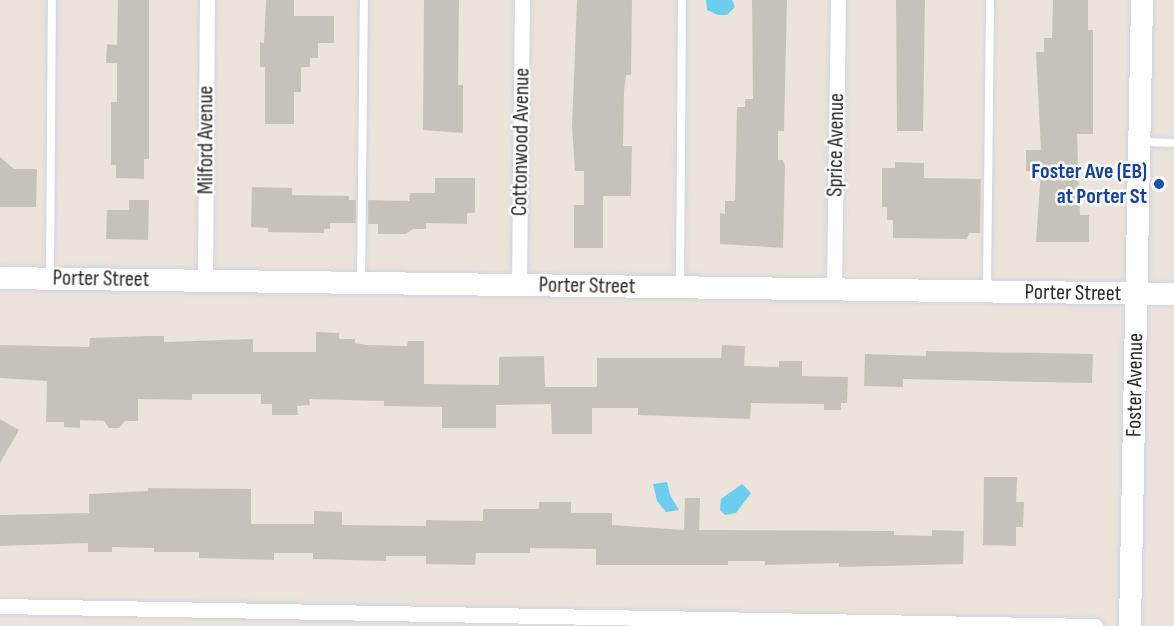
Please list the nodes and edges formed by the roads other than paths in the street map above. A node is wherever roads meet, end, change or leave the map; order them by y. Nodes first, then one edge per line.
1 (52, 0) edge
2 (207, 0) edge
3 (364, 0) edge
4 (522, 0) edge
5 (682, 0) edge
6 (838, 0) edge
7 (990, 0) edge
8 (1142, 0) edge
9 (1140, 142) junction
10 (1174, 143) edge
11 (0, 278) edge
12 (50, 278) junction
13 (205, 281) junction
14 (361, 282) junction
15 (519, 285) junction
16 (680, 287) junction
17 (834, 290) junction
18 (987, 292) junction
19 (1137, 294) junction
20 (1174, 294) edge
21 (0, 606) edge
22 (1095, 626) edge
23 (1130, 626) edge

1 - 12 lane
2 - 13 street, Milford Avenue
3 - 14 lane
4 - 15 street, Cottonwood Avenue
5 - 16 lane
6 - 17 street, Sprice Avenue
7 - 18 lane
8 - 9 street, Foster Avenue
9 - 10 lane
9 - 19 street, Foster Avenue
11 - 12 street, Porter Street
12 - 13 street, Porter Street
13 - 14 street, Porter Street
14 - 15 street, Porter Street
15 - 16 street, Porter Street
16 - 17 street, Porter Street
17 - 18 street, Porter Street
18 - 19 street, Porter Street
19 - 20 street, Porter Street
19 - 23 street, Foster Avenue
21 - 22 street

